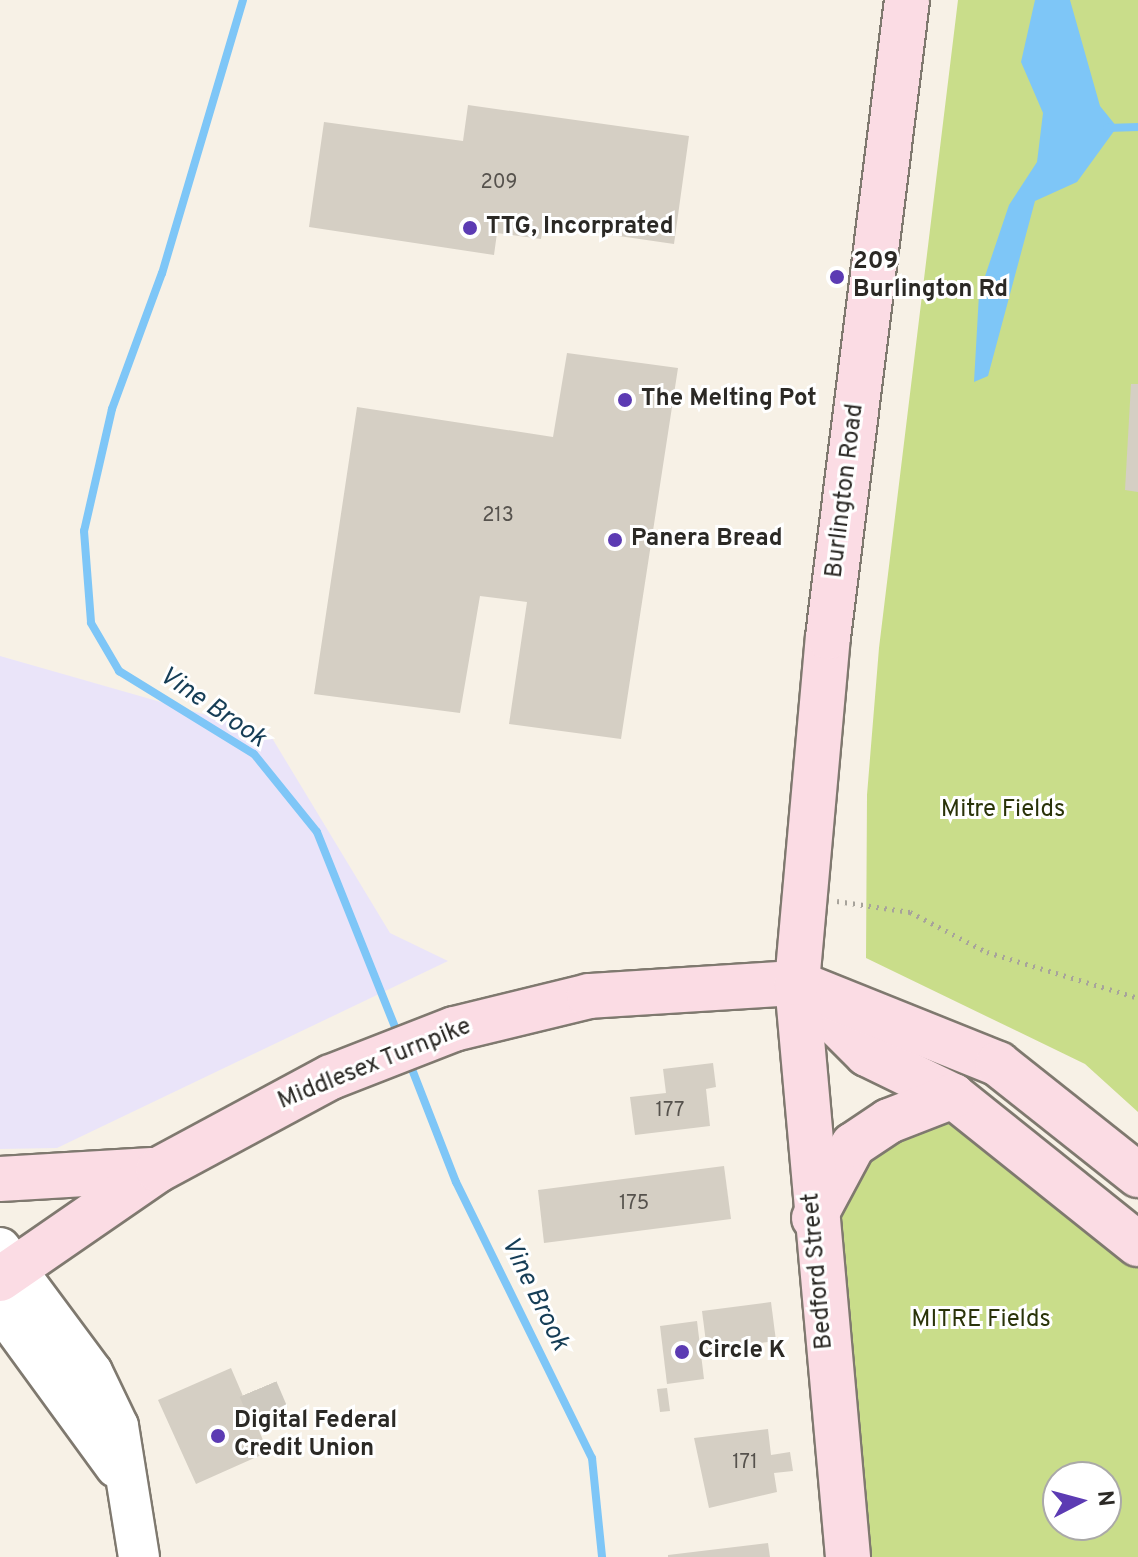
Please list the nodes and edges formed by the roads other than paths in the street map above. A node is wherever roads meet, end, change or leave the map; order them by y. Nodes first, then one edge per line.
1 (907, 0) edge
2 (797, 983) junction
3 (953, 1096) junction
4 (158, 1170) junction
5 (1138, 1175) edge
6 (0, 1179) edge
7 (813, 1220) junction
8 (1138, 1244) edge
9 (5, 1265) edge
10 (0, 1308) edge
11 (136, 1506) junction
12 (139, 1557) edge
13 (848, 1557) edge

1 - 2 main road, Burlington Road
2 - 3 main road
2 - 4 main road, Middlesex Turnpike
2 - 5 main road, Middlesex Turnpike
2 - 7 main road, Bedford Street
3 - 7 main road
3 - 8 main road
4 - 6 main road
4 - 9 main road, Middlesex Turnpike
7 - 13 main road, Bedford Street
9 - 11 street
10 - 11 street
11 - 12 street

